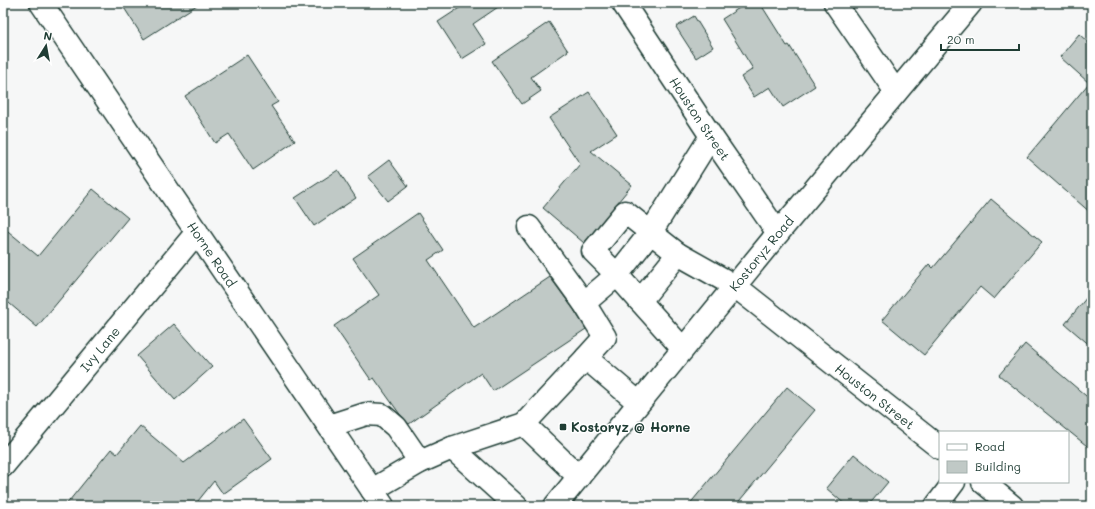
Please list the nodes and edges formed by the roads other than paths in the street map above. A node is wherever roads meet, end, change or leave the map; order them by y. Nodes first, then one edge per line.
1 (42, 3) edge
2 (623, 3) edge
3 (835, 3) edge
4 (971, 3) edge
5 (896, 92) junction
6 (711, 136) junction
7 (529, 227) dead end
8 (197, 232) junction
9 (651, 232) junction
10 (778, 233) junction
11 (678, 254) junction
12 (617, 275) junction
13 (736, 286) junction
14 (640, 301) junction
15 (584, 303) junction
16 (683, 350) junction
17 (586, 358) junction
18 (640, 403) junction
19 (524, 424) junction
20 (329, 426) junction
21 (939, 447) edge
22 (452, 448) junction
23 (420, 462) junction
24 (3, 466) edge
25 (579, 477) junction
26 (953, 483) edge
27 (984, 483) edge
28 (378, 498) edge
29 (516, 506) edge
30 (555, 506) edge
31 (936, 506) edge
32 (1012, 506) edge

1 - 8 main road, Horne Road
2 - 6 main road, Houston Street
3 - 5 main road
4 - 5 main road, Kostoryz Road
5 - 10 main road, Kostoryz Road
6 - 9 main road
6 - 10 main road, Houston Street
7 - 15 main road
8 - 20 main road, Horne Road
8 - 24 main road, Ivy Lane
9 - 11 main road, Houston Street
9 - 12 main road
9 - 12 main road, Houston Street
10 - 13 main road, Kostoryz Road
11 - 13 main road, Houston Street
11 - 14 main road
12 - 14 main road
12 - 15 main road
13 - 16 main road, Kostoryz Road
13 - 21 main road, Houston Street
14 - 16 main road
15 - 17 main road
16 - 18 main road, Kostoryz Road
17 - 18 main road
17 - 19 main road
18 - 25 main road, Kostoryz Road
19 - 22 main road
19 - 25 main road
20 - 23 main road
20 - 28 main road, Horne Road
22 - 23 main road
22 - 29 main road
23 - 28 main road
25 - 30 main road, Kostoryz Road
26 - 31 main road
27 - 32 main road

